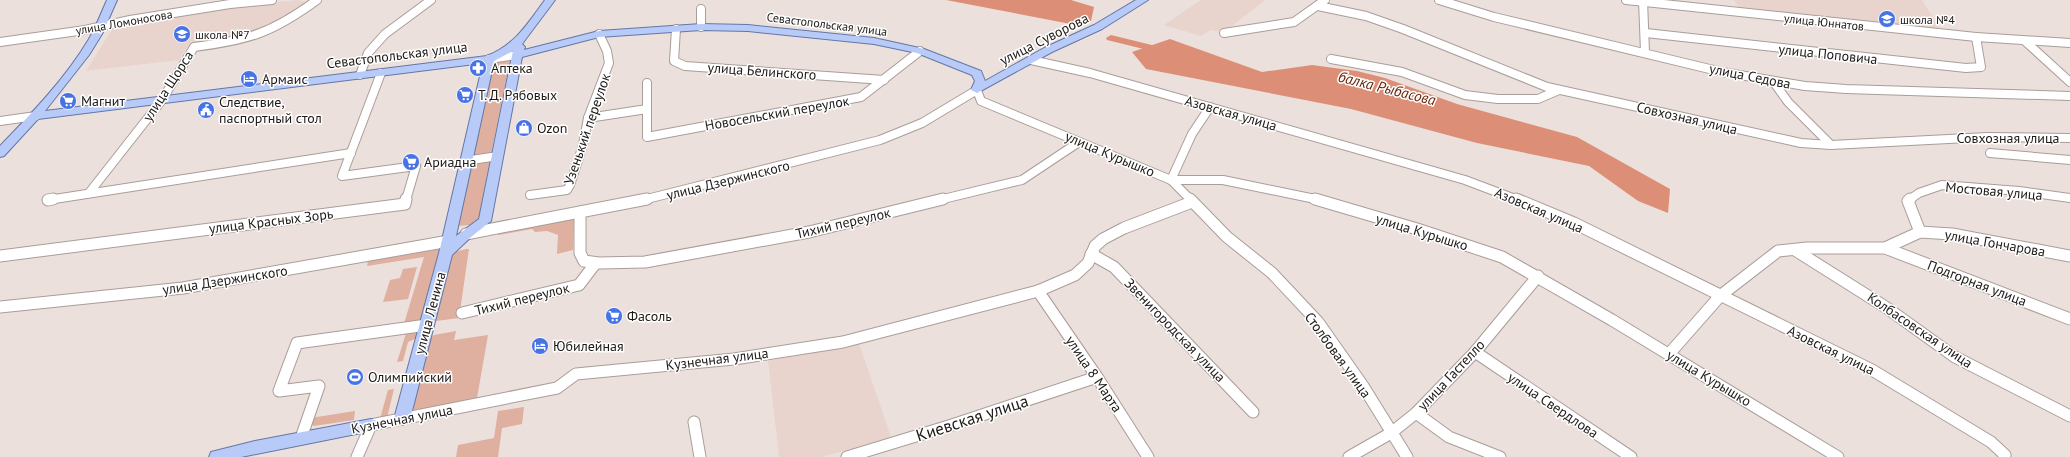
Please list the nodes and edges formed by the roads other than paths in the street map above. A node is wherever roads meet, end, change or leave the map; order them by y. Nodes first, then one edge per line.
1 (112, 0) edge
2 (272, 0) edge
3 (317, 0) edge
4 (431, 0) edge
5 (550, 0) edge
6 (1143, 0) edge
7 (1325, 0) edge
8 (1439, 0) edge
9 (1626, 0) edge
10 (1643, 2) edge
11 (1318, 6) junction
12 (701, 9) dead end
13 (99, 27) junction
14 (701, 27) junction
15 (676, 29) junction
16 (1224, 33) dead end
17 (599, 34) junction
18 (1646, 34) junction
19 (526, 35) junction
20 (1976, 38) junction
21 (2025, 41) junction
22 (0, 42) edge
23 (2070, 43) edge
24 (920, 51) junction
25 (1645, 52) junction
26 (517, 55) junction
27 (489, 59) junction
28 (1331, 59) dead end
29 (1031, 60) junction
30 (381, 73) junction
31 (360, 75) junction
32 (884, 80) junction
33 (1773, 81) junction
34 (2070, 82) edge
35 (647, 83) dead end
36 (977, 90) junction
37 (1559, 90) junction
38 (2070, 96) edge
39 (162, 100) junction
40 (1210, 107) junction
41 (647, 109) junction
42 (36, 116) junction
43 (588, 118) junction
44 (0, 121) edge
45 (2070, 138) edge
46 (1079, 142) junction
47 (1831, 145) junction
48 (0, 153) edge
49 (351, 153) junction
50 (1990, 153) dead end
51 (498, 156) junction
52 (2070, 160) edge
53 (465, 161) junction
54 (1171, 180) junction
55 (89, 193) junction
56 (530, 195) dead end
57 (2070, 198) edge
58 (48, 200) dead end
59 (1192, 202) junction
60 (580, 212) junction
61 (480, 226) junction
62 (1920, 232) junction
63 (466, 234) junction
64 (449, 242) junction
65 (1885, 248) junction
66 (1795, 250) junction
67 (1091, 254) junction
68 (0, 256) edge
69 (2070, 256) edge
70 (595, 264) junction
71 (1538, 276) junction
72 (1038, 291) junction
73 (1720, 296) junction
74 (0, 307) edge
75 (462, 313) dead end
76 (2070, 319) edge
77 (427, 325) junction
78 (1475, 352) junction
79 (1669, 354) junction
80 (1097, 377) junction
81 (1253, 412) dead end
82 (1416, 413) junction
83 (2070, 416) edge
84 (402, 419) junction
85 (694, 422) dead end
86 (371, 425) junction
87 (1391, 433) junction
88 (301, 438) junction
89 (217, 457) edge
90 (358, 457) edge
91 (700, 457) edge
92 (847, 457) edge
93 (1148, 457) edge
94 (1349, 457) edge
95 (1407, 457) edge
96 (1500, 457) edge
97 (1630, 457) edge
98 (1838, 457) edge
99 (2004, 457) edge

1 - 13 main road
2 - 13 street, улица Ломоносова
3 - 39 street, улица Щорса
4 - 31 street
5 - 19 main road
6 - 29 main road, улица Суворова
7 - 11 street
8 - 25 street, улица Седова
9 - 10 street, улица Юннатов
10 - 18 street
10 - 20 street, улица Юннатов
11 - 16 street
11 - 37 street, Совхозная улица
12 - 14 street
13 - 22 street, улица Ломоносова
13 - 42 main road
14 - 15 main road, Севастопольская улица
14 - 24 main road, Севастопольская улица
15 - 17 main road, Севастопольская улица
15 - 32 street, улица Белинского
17 - 26 main road, Севастопольская улица
17 - 43 street, Узенький переулок
18 - 20 street, улица Поповича
18 - 25 street
19 - 26 main road
19 - 27 main road
20 - 21 street, улица Юннатов
21 - 23 street, улица Юннатов
21 - 34 street
24 - 32 street, Новосельский переулок
24 - 36 main road, Севастопольская улица
25 - 33 street, улица Седова
26 - 27 street, Севастопольская улица
26 - 51 main road
27 - 30 main road, Севастопольская улица
27 - 53 main road, улица Ленина
28 - 37 street
29 - 36 main road, улица Суворова
29 - 40 street, Азовская улица
30 - 31 main road, Севастопольская улица
30 - 49 street
31 - 39 main road, Севастопольская улица
32 - 41 street, Новосельский переулок
33 - 38 street, улица Седова
33 - 47 street
35 - 41 street, Новосельский переулок
36 - 46 street, улица Курышко
36 - 60 street, улица Дзержинского
37 - 47 street, Совхозная улица
39 - 42 main road, Севастопольская улица
39 - 55 street, улица Щорса
40 - 54 street
40 - 73 street, Азовская улица
41 - 43 street
42 - 44 street, Севастопольская улица
42 - 48 main road
43 - 56 street, Узенький переулок
45 - 47 street, Совхозная улица
46 - 54 street, улица Курышко
46 - 70 street, Тихий переулок
49 - 55 street
49 - 68 street, улица Красных Зорь
50 - 52 street
51 - 53 street
51 - 61 main road
53 - 64 main road, улица Ленина
54 - 59 street, Столбовая улица
54 - 71 street, улица Курышко
55 - 58 street
57 - 62 street, Мостовая улица
59 - 67 street, Кузнечная улица
59 - 87 street, Столбовая улица
60 - 63 street, улица Дзержинского
60 - 70 street
61 - 63 main road, улица Ленина
61 - 64 street
62 - 65 street
62 - 69 street, улица Гончарова
63 - 64 main road, улица Ленина
64 - 74 street, улица Дзержинского
64 - 77 main road, улица Ленина
65 - 66 street
65 - 76 street, Подгорная улица
66 - 73 street
66 - 83 street, Колбасовская улица
67 - 72 street, Кузнечная улица
67 - 81 street, Звенигородская улица
70 - 75 street, Тихий переулок
71 - 78 street, улица Гастелло
71 - 79 street, улица Курышко
72 - 80 street, улица 8 Марта
72 - 84 street, Кузнечная улица
73 - 79 street
73 - 99 street, Азовская улица
77 - 84 main road, улица Ленина
77 - 88 street
78 - 82 street, улица Гастелло
78 - 97 street, улица Свердлова
79 - 98 street, улица Курышко
80 - 92 street, Киевская улица
80 - 93 street, улица 8 Марта
82 - 87 street, улица Гастелло
82 - 96 street
84 - 86 street, Кузнечная улица
85 - 91 street
86 - 88 main road, Кузнечная улица
86 - 90 street
87 - 94 street, улица Гастелло
87 - 95 street, Столбовая улица
88 - 89 main road, Кузнечная улица

